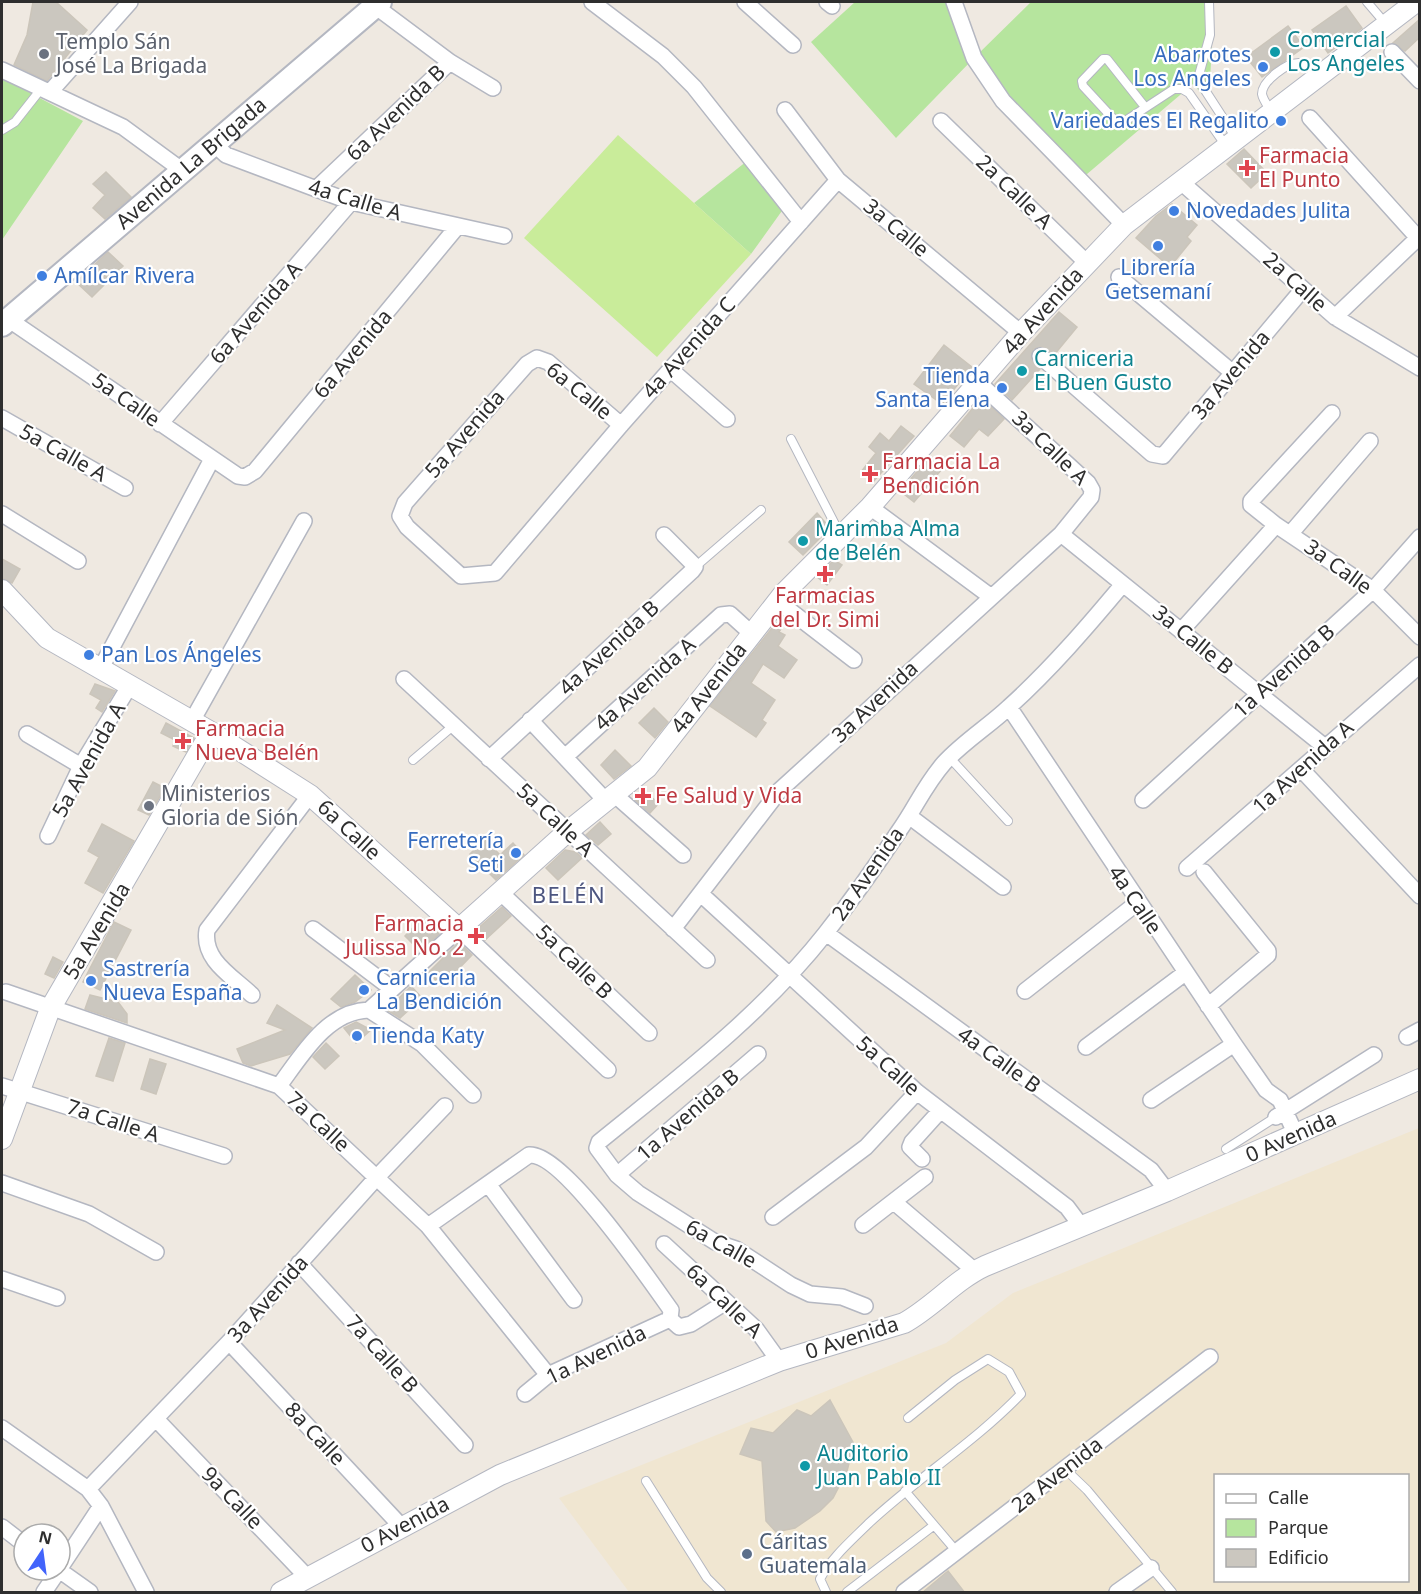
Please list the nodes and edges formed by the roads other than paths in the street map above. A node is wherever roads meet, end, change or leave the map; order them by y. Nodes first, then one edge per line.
1 (130, 2) edge
2 (592, 2) edge
3 (746, 2) edge
4 (954, 2) edge
5 (1209, 2) edge
6 (1367, 2) edge
7 (1416, 2) edge
8 (377, 4) edge
9 (1386, 24) junction
10 (793, 45) dead end
11 (1392, 52) dead end
12 (450, 62) junction
13 (2, 70) edge
14 (1320, 75) junction
15 (1419, 81) edge
16 (493, 88) dead end
17 (46, 90) junction
18 (1145, 107) junction
19 (785, 110) dead end
20 (1272, 112) junction
21 (1310, 118) dead end
22 (941, 121) dead end
23 (2, 130) edge
24 (1232, 143) junction
25 (214, 144) junction
26 (183, 171) junction
27 (838, 180) junction
28 (1181, 182) junction
29 (316, 189) junction
30 (351, 202) junction
31 (801, 222) junction
32 (1124, 225) junction
33 (458, 227) junction
34 (504, 236) dead end
35 (1418, 237) edge
36 (1087, 263) junction
37 (1119, 277) dead end
38 (1303, 289) junction
39 (1335, 317) junction
40 (5, 322) edge
41 (1021, 333) junction
42 (1040, 356) dead end
43 (537, 358) joint
44 (1419, 368) edge
45 (670, 369) junction
46 (1233, 373) junction
47 (979, 383) junction
48 (1332, 413) dead end
49 (2, 418) edge
50 (727, 419) dead end
51 (160, 424) junction
52 (621, 425) junction
53 (791, 439) dead end
54 (1370, 441) dead end
55 (212, 459) junction
56 (245, 477) joint
57 (125, 488) dead end
58 (1092, 490) joint
59 (870, 507) junction
60 (761, 510) dead end
61 (2, 514) edge
62 (304, 521) dead end
63 (1276, 525) junction
64 (1291, 533) junction
65 (1061, 534) junction
66 (664, 535) dead end
67 (842, 536) junction
68 (1419, 537) edge
69 (78, 561) dead end
70 (695, 567) junction
71 (495, 573) joint
72 (1123, 584) junction
73 (2, 590) edge
74 (1373, 590) junction
75 (990, 596) junction
76 (780, 603) junction
77 (1181, 631) junction
78 (1418, 632) edge
79 (751, 633) junction
80 (854, 660) dead end
81 (1419, 665) edge
82 (101, 668) junction
83 (404, 680) dead end
84 (130, 685) junction
85 (1259, 694) junction
86 (1009, 707) junction
87 (530, 720) junction
88 (192, 721) junction
89 (453, 726) junction
90 (211, 732) junction
91 (27, 734) dead end
92 (1325, 747) junction
93 (566, 756) junction
94 (950, 758) junction
95 (489, 759) junction
96 (413, 760) dead end
97 (81, 766) junction
98 (1302, 770) junction
99 (310, 795) junction
100 (611, 798) junction
101 (1143, 800) dead end
102 (909, 816) junction
103 (1008, 821) dead end
104 (567, 832) junction
105 (48, 836) dead end
106 (682, 855) dead end
107 (1187, 868) dead end
108 (1204, 872) dead end
109 (1003, 887) dead end
110 (500, 892) junction
111 (702, 895) junction
112 (1419, 896) edge
113 (1137, 903) junction
114 (313, 929) dead end
115 (459, 929) junction
116 (673, 929) junction
117 (826, 933) junction
118 (707, 960) dead end
119 (1185, 973) junction
120 (788, 977) junction
121 (390, 988) junction
122 (1024, 991) dead end
123 (6, 992) dead end
124 (252, 994) dead end
125 (1208, 1006) junction
126 (50, 1009) junction
127 (369, 1010) junction
128 (649, 1033) dead end
129 (1234, 1044) junction
130 (1086, 1047) dead end
131 (758, 1054) dead end
132 (1374, 1054) dead end
133 (608, 1070) dead end
134 (1419, 1079) edge
135 (279, 1086) junction
136 (11, 1089) edge
137 (917, 1092) junction
138 (473, 1095) dead end
139 (1150, 1100) dead end
140 (445, 1106) dead end
141 (940, 1111) junction
142 (1281, 1114) junction
143 (1291, 1137) junction
144 (2, 1139) edge
145 (597, 1148) joint
146 (1226, 1149) dead end
147 (224, 1156) dead end
148 (922, 1159) dead end
149 (617, 1175) junction
150 (378, 1176) junction
151 (925, 1177) dead end
152 (2, 1183) edge
153 (489, 1184) junction
154 (1167, 1191) junction
155 (894, 1202) junction
156 (772, 1216) dead end
157 (863, 1225) dead end
158 (428, 1226) junction
159 (1082, 1227) junction
160 (664, 1244) dead end
161 (156, 1252) dead end
162 (299, 1263) junction
163 (975, 1271) junction
164 (2, 1279) edge
165 (57, 1298) dead end
166 (574, 1300) dead end
167 (726, 1302) junction
168 (866, 1306) dead end
169 (670, 1319) junction
170 (229, 1342) junction
171 (1210, 1357) dead end
172 (779, 1361) junction
173 (548, 1375) junction
174 (525, 1394) dead end
175 (908, 1418) dead end
176 (156, 1419) junction
177 (2, 1428) edge
178 (465, 1444) dead end
179 (1065, 1469) junction
180 (646, 1481) dead end
181 (88, 1489) junction
182 (904, 1491) junction
183 (101, 1506) junction
184 (401, 1526) junction
185 (933, 1526) junction
186 (72, 1550) edge
187 (957, 1552) junction
188 (1151, 1568) junction
189 (308, 1578) junction
190 (72, 1579) edge
191 (90, 1593) edge
192 (146, 1593) edge
193 (281, 1593) edge
194 (721, 1593) edge
195 (826, 1593) edge
196 (847, 1593) edge
197 (904, 1593) edge
198 (1117, 1593) edge
199 (1172, 1593) edge

1 - 17 street
2 - 31 street
3 - 10 street
4 - 32 street
5 - 24 lane
6 - 9 lane
7 - 9 street, 4a Avenida
8 - 12 street
8 - 25 main road, Avenida La Brigada
9 - 14 street, 4a Avenida
11 - 15 street
12 - 16 street
12 - 29 street, 6a Avenida B
13 - 17 street
14 - 20 street, 4a Avenida
14 - 20 lane
17 - 23 lane
17 - 26 street
18 - 18 lane
18 - 24 lane
19 - 27 street, 3a Calle
20 - 24 street, 4a Avenida
21 - 35 street
22 - 36 street, 2a Calle A
24 - 28 street, 4a Avenida
25 - 26 main road, Avenida La Brigada
25 - 29 street, 4a Calle A
26 - 40 main road, Avenida La Brigada
27 - 31 street, 4a Avenida C
27 - 41 street, 3a Calle
28 - 32 street, 4a Avenida
28 - 38 street, 2a Calle
29 - 30 street, 4a Calle A
30 - 33 street, 4a Calle A
30 - 51 street, 6a Avenida A
31 - 45 street, 4a Avenida C
32 - 36 street, 4a Avenida
33 - 34 street, 4a Calle A
33 - 56 street, 6a Avenida
35 - 39 street
36 - 41 street, 4a Avenida
37 - 46 street
38 - 39 street, 2a Calle
38 - 46 street, 3a Avenida
39 - 44 street, 2a Calle
40 - 51 street, 5a Calle
41 - 47 street, 4a Avenida
42 - 46 street, 3a Avenida
43 - 52 street, 6a Calle
43 - 71 street, 5a Avenida
45 - 50 street
45 - 52 street, 4a Avenida C
47 - 58 street, 3a Calle A
47 - 59 street, 4a Avenida
48 - 63 street, 3a Calle
49 - 57 street, 5a Calle A
51 - 55 street, 5a Calle
52 - 71 street, 4a Avenida C
53 - 67 lane
54 - 64 street
55 - 56 street, 5a Calle
55 - 82 street
58 - 65 street, 3a Avenida
59 - 67 street, 4a Avenida
59 - 75 street
60 - 70 lane
61 - 69 street
62 - 88 street
63 - 64 street, 3a Calle
63 - 77 street
64 - 74 street, 3a Calle
65 - 72 street, 3a Calle B
65 - 75 street, 3a Avenida
66 - 70 street
67 - 76 street, 4a Avenida
68 - 74 street, 1a Avenida B
70 - 87 street, 4a Avenida B
72 - 77 street, 3a Calle B
72 - 86 street, 2a Avenida
73 - 82 street, 6a Calle
74 - 78 street, 3a Calle
74 - 85 street, 1a Avenida B
75 - 111 street, 3a Avenida
76 - 79 street, 4a Avenida
76 - 80 street
77 - 85 street, 3a Calle B
79 - 93 street, 4a Avenida A
79 - 100 street, 4a Avenida
81 - 92 street, 1a Avenida A
82 - 84 street, 6a Calle
83 - 89 street, 5a Calle A
84 - 88 street, 6a Calle
84 - 97 street, 5a Avenida A
85 - 92 street, 3a Calle B
85 - 101 street, 1a Avenida B
86 - 94 street, 2a Avenida
86 - 113 street, 4a Calle
87 - 93 street
87 - 95 street, 4a Avenida B
88 - 90 street, 6a Calle
89 - 95 street, 5a Calle A
89 - 96 lane
90 - 99 street, 6a Calle
90 - 126 street, 5a Avenida
91 - 97 street
92 - 98 street, 1a Avenida A
93 - 100 street
94 - 102 street, 2a Avenida
94 - 103 lane
95 - 104 street, 5a Calle A
97 - 105 street, 5a Avenida A
98 - 107 street, 1a Avenida A
98 - 112 street
99 - 115 street, 6a Calle
99 - 124 street
100 - 104 street, 4a Avenida
100 - 106 street
102 - 109 street
102 - 117 street, 2a Avenida
104 - 110 street, 4a Avenida
104 - 116 street, 5a Calle A
108 - 125 street
110 - 115 street, 4a Avenida
110 - 128 street, 5a Calle B
111 - 116 street, 3a Avenida
111 - 120 street, 5a Calle
113 - 119 street, 4a Calle
113 - 122 street
114 - 121 street
115 - 121 street, 4a Avenida
115 - 133 street, 6a Calle
116 - 118 street, 5a Calle A
117 - 120 street, 2a Avenida
117 - 154 street, 4a Calle B
119 - 125 street, 4a Calle
119 - 130 street
120 - 137 street, 5a Calle
120 - 145 street, 2a Avenida
121 - 127 street, 4a Avenida
123 - 126 street, 7a Calle
125 - 129 street, 4a Calle
126 - 135 street, 7a Calle
126 - 136 street, 5a Avenida
127 - 135 street
127 - 138 street
129 - 139 street
129 - 142 street, 4a Calle
131 - 149 street, 1a Avenida B
132 - 142 street
134 - 143 street, 0 Avenida
135 - 150 street, 7a Calle
136 - 144 street, 5a Avenida
136 - 147 street, 7a Calle A
137 - 141 street, 5a Calle
137 - 156 street
140 - 150 street, 3a Avenida
141 - 148 street
141 - 159 street, 5a Calle
142 - 143 street, 4a Calle
142 - 146 lane
143 - 154 street, 0 Avenida
145 - 149 street, 6a Calle
149 - 168 street, 6a Calle
150 - 158 street, 7a Calle
150 - 162 street, 3a Avenida
151 - 155 street
152 - 161 street
153 - 158 street
153 - 166 street
153 - 169 street
154 - 159 street, 0 Avenida
155 - 157 street
155 - 163 street
158 - 173 street, 7a Calle
159 - 163 street, 0 Avenida
160 - 167 street, 6a Calle A
162 - 170 street, 3a Avenida
162 - 178 street, 7a Calle B
163 - 172 street, 0 Avenida
164 - 165 street
167 - 169 street
167 - 172 street, 6a Calle A
169 - 173 street, 1a Avenida
170 - 176 street, 3a Avenida
170 - 184 street, 8a Calle
171 - 179 street, 2a Avenida
172 - 184 street, 0 Avenida
173 - 174 street, 1a Avenida
175 - 182 lane
176 - 181 street, 3a Avenida
176 - 189 street, 9a Calle
177 - 181 street
179 - 187 street, 2a Avenida
179 - 188 lane
180 - 194 lane
181 - 183 street
182 - 185 lane
182 - 195 lane
183 - 186 street
183 - 192 street
184 - 189 street, 0 Avenida
185 - 187 lane
185 - 196 lane
187 - 197 street, 2a Avenida
188 - 198 street
188 - 199 lane
189 - 193 street, 0 Avenida
190 - 191 street

